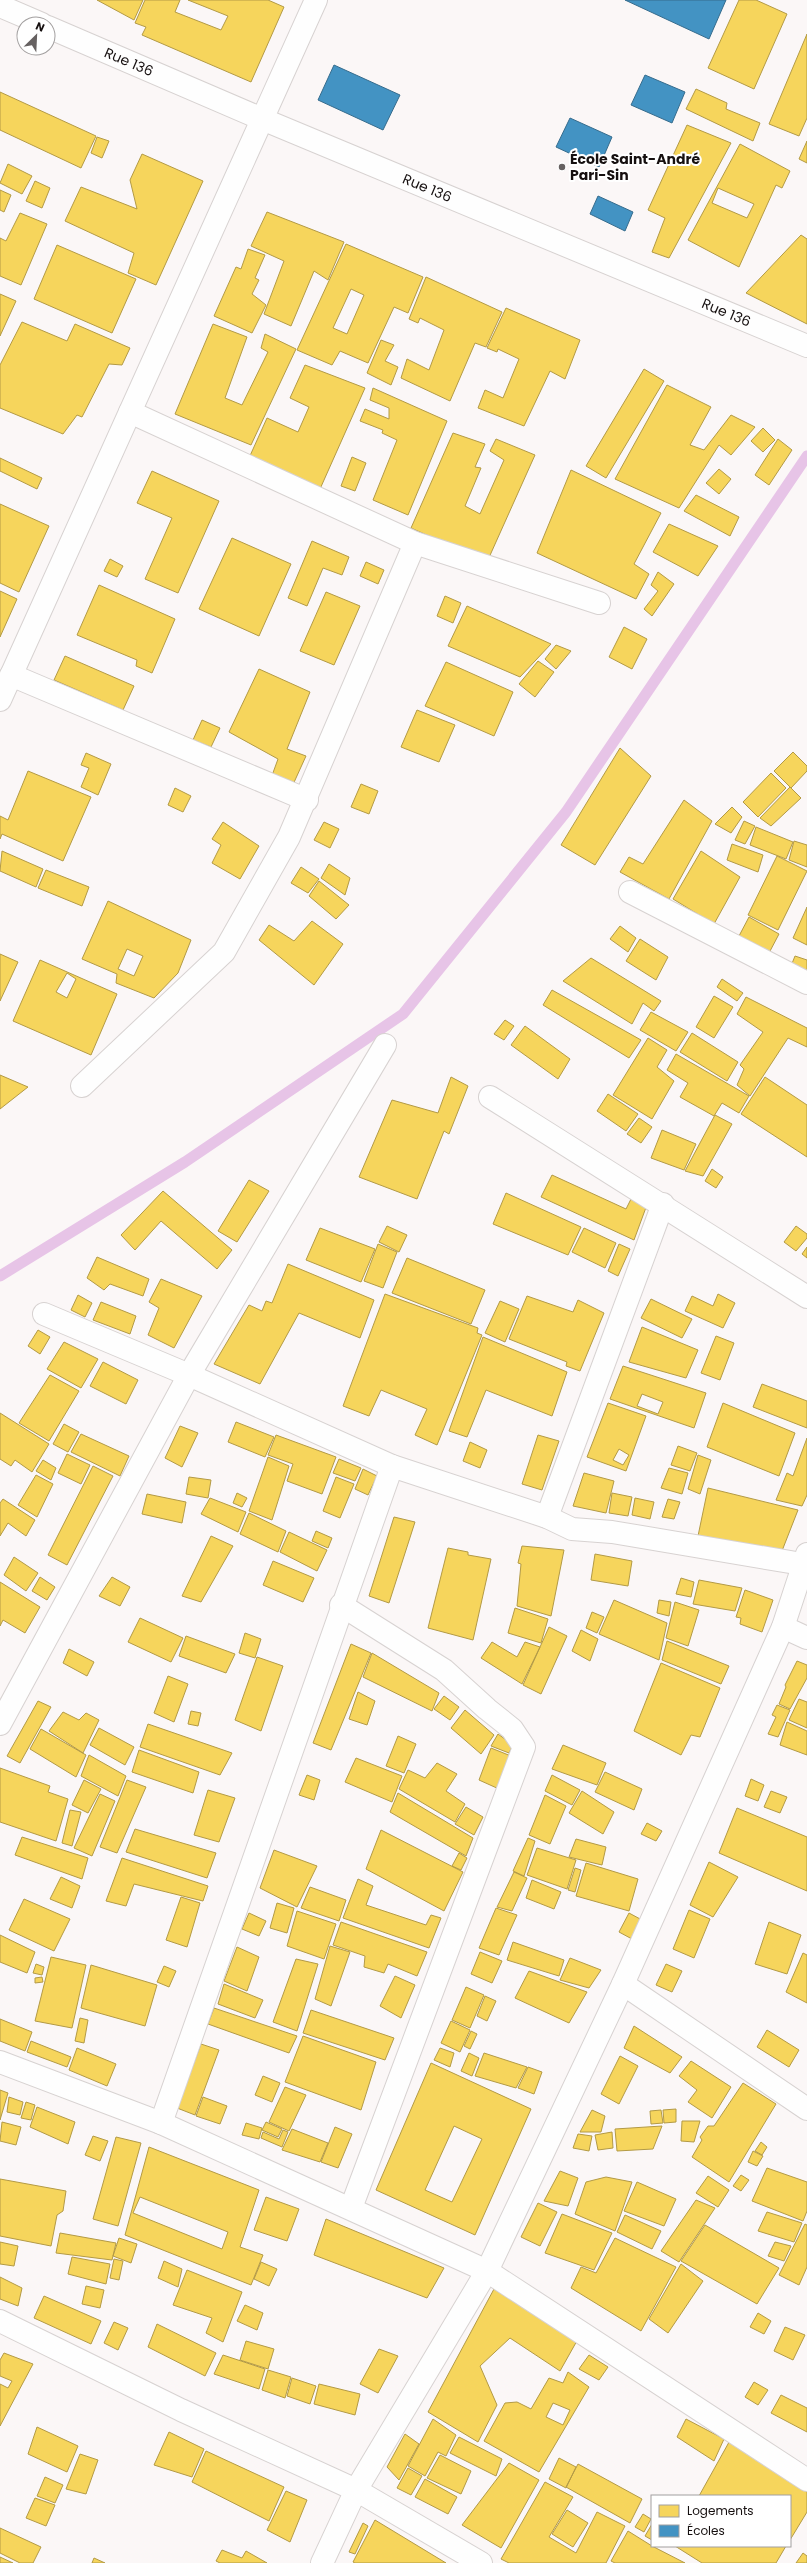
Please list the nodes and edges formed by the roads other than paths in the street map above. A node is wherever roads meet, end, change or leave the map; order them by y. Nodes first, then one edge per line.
1 (316, 0) edge
2 (0, 6) edge
3 (23, 16) edge
4 (56, 30) edge
5 (262, 119) junction
6 (807, 346) edge
7 (130, 412) junction
8 (415, 543) junction
9 (599, 603) dead end
10 (11, 675) junction
11 (0, 700) edge
12 (307, 800) junction
13 (630, 892) dead end
14 (807, 982) edge
15 (385, 1045) dead end
16 (82, 1086) dead end
17 (490, 1097) dead end
18 (663, 1204) junction
19 (807, 1297) edge
20 (44, 1314) dead end
21 (190, 1375) junction
22 (392, 1466) junction
23 (547, 1517) junction
24 (805, 1559) edge
25 (342, 1605) junction
26 (783, 1627) junction
27 (807, 1638) edge
28 (0, 1724) edge
29 (623, 1984) junction
30 (0, 2062) edge
31 (807, 2109) edge
32 (161, 2123) junction
33 (351, 2208) junction
34 (487, 2271) junction
35 (0, 2321) edge
36 (807, 2480) edge
37 (356, 2490) junction
38 (322, 2563) edge
39 (481, 2563) edge

1 - 5 street
2 - 3 street
4 - 5 street, Rue 136
5 - 6 street, Rue 136
5 - 7 street
7 - 8 street
7 - 10 street
8 - 9 street
8 - 12 street
10 - 11 street
10 - 12 street
12 - 16 street
13 - 14 street
15 - 21 street
17 - 18 street
18 - 19 street
18 - 23 street
20 - 21 street
21 - 22 street
21 - 28 street
22 - 23 street
22 - 25 street
23 - 24 street
24 - 26 street
25 - 32 street
25 - 33 street
26 - 27 street
26 - 29 street
29 - 31 street
29 - 34 street
30 - 32 street
32 - 33 street
33 - 34 street
34 - 36 street
34 - 37 street
35 - 37 street
37 - 38 street
37 - 39 street

